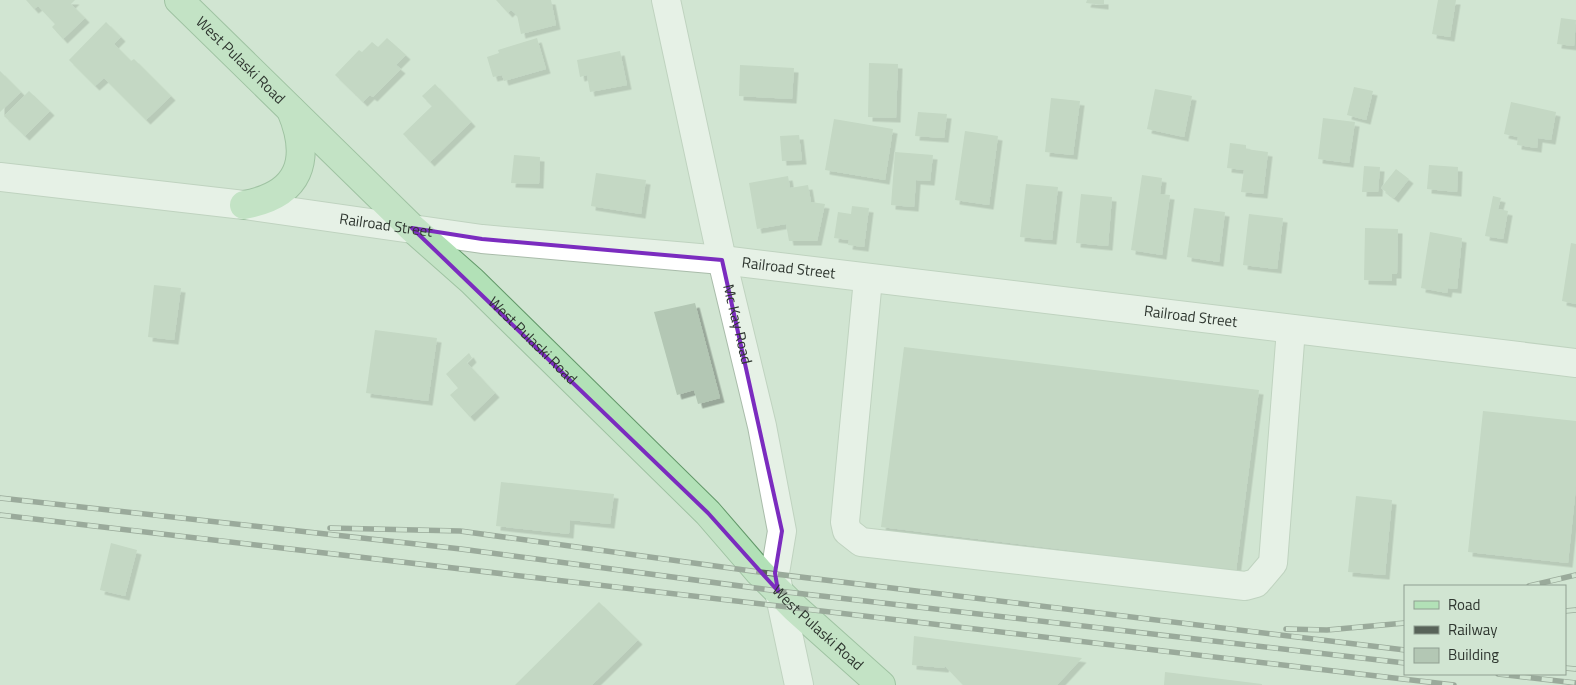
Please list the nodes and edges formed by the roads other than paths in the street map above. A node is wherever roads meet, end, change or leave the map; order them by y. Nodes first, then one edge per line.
1 (179, 0) edge
2 (666, 0) edge
3 (290, 109) junction
4 (0, 177) edge
5 (244, 205) junction
6 (412, 228) junction
7 (722, 260) junction
8 (868, 279) junction
9 (1291, 329) junction
10 (1576, 363) edge
11 (778, 590) junction
12 (876, 683) edge
13 (799, 685) edge

1 - 3 main road, West Pulaski Road
2 - 7 street, Mc Kay Road
3 - 5 main road
3 - 6 main road, West Pulaski Road
4 - 5 street, Railroad Street
5 - 6 street, Railroad Street
6 - 7 street, Railroad Street
6 - 11 main road, West Pulaski Road
7 - 8 street, Railroad Street
7 - 11 street, Mc Kay Road
8 - 9 street, Railroad Street
8 - 9 street
9 - 10 street, Railroad Street
11 - 12 main road, West Pulaski Road
11 - 13 street, Mc Kay Road

